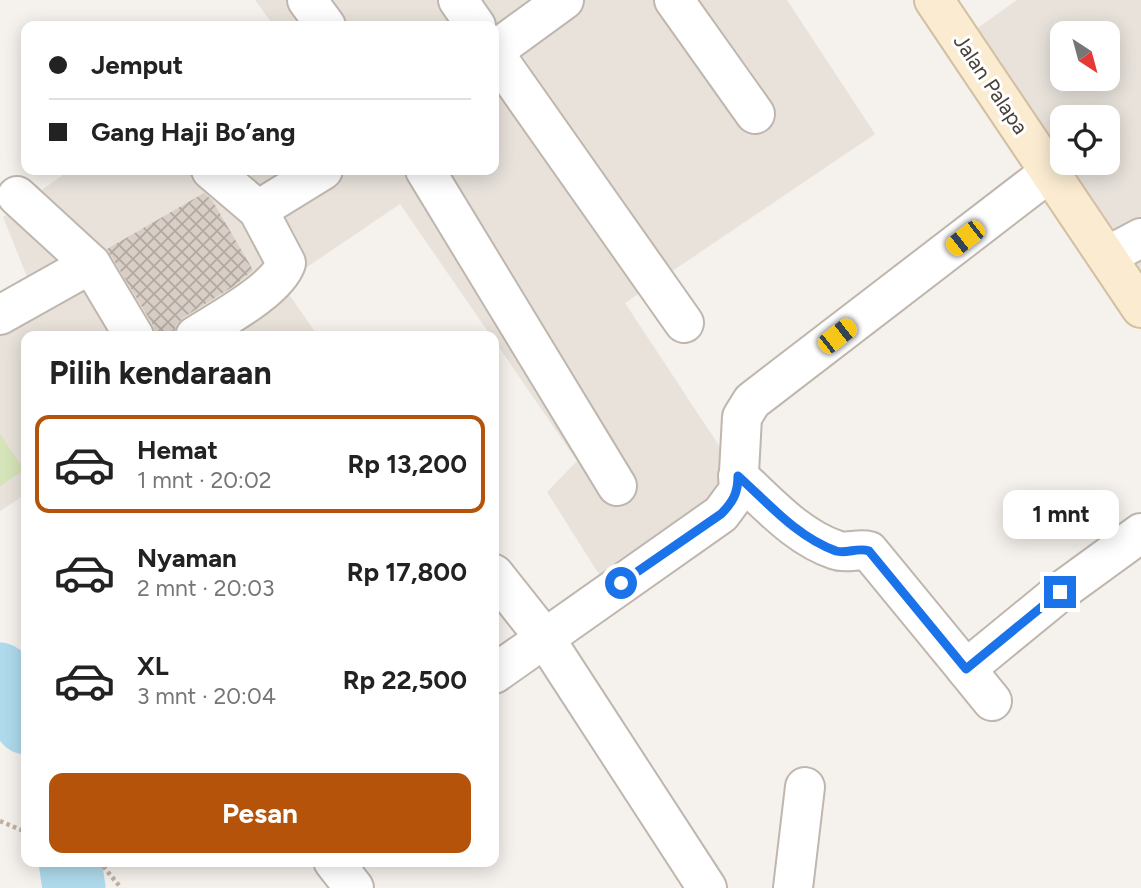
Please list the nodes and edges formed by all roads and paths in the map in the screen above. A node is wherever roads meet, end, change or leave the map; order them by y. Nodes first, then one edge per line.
1 (307, 0) edge
2 (458, 0) edge
3 (564, 0) edge
4 (674, 0) edge
5 (934, 0) edge
6 (322, 21) edge
7 (473, 21) edge
8 (499, 48) edge
9 (499, 59) edge
10 (755, 114) dead end
11 (1050, 172) joint
12 (217, 175) edge
13 (315, 175) edge
14 (428, 175) edge
15 (1052, 175) edge
16 (17, 197) dead end
17 (258, 210) junction
18 (1141, 238) edge
19 (1107, 256) junction
20 (91, 264) junction
21 (1141, 308) edge
22 (0, 315) edge
23 (684, 323) dead end
24 (131, 331) edge
25 (202, 331) edge
26 (738, 476) junction
27 (617, 486) dead end
28 (1141, 533) edge
29 (499, 580) edge
30 (544, 637) junction
31 (966, 669) junction
32 (499, 670) edge
33 (992, 701) dead end
34 (805, 787) dead end
35 (0, 821) edge
36 (21, 830) edge
37 (104, 867) edge
38 (338, 867) edge
39 (121, 888) edge
40 (354, 888) edge
41 (707, 888) edge
42 (793, 888) edge

1 - 6 street
2 - 7 street
3 - 8 street
4 - 10 street
5 - 11 street, Jalan Palapa
9 - 23 street
11 - 26 street
12 - 17 street
13 - 17 street
14 - 27 street
15 - 19 street, Jalan Palapa
16 - 20 street
17 - 25 street
18 - 19 street
19 - 21 street, Jalan Palapa
20 - 22 street
20 - 24 street
26 - 30 street
26 - 31 street
28 - 31 street
29 - 30 street
30 - 32 street
30 - 41 street
31 - 33 street
34 - 42 street
35 - 36 path
37 - 39 path
38 - 40 street

